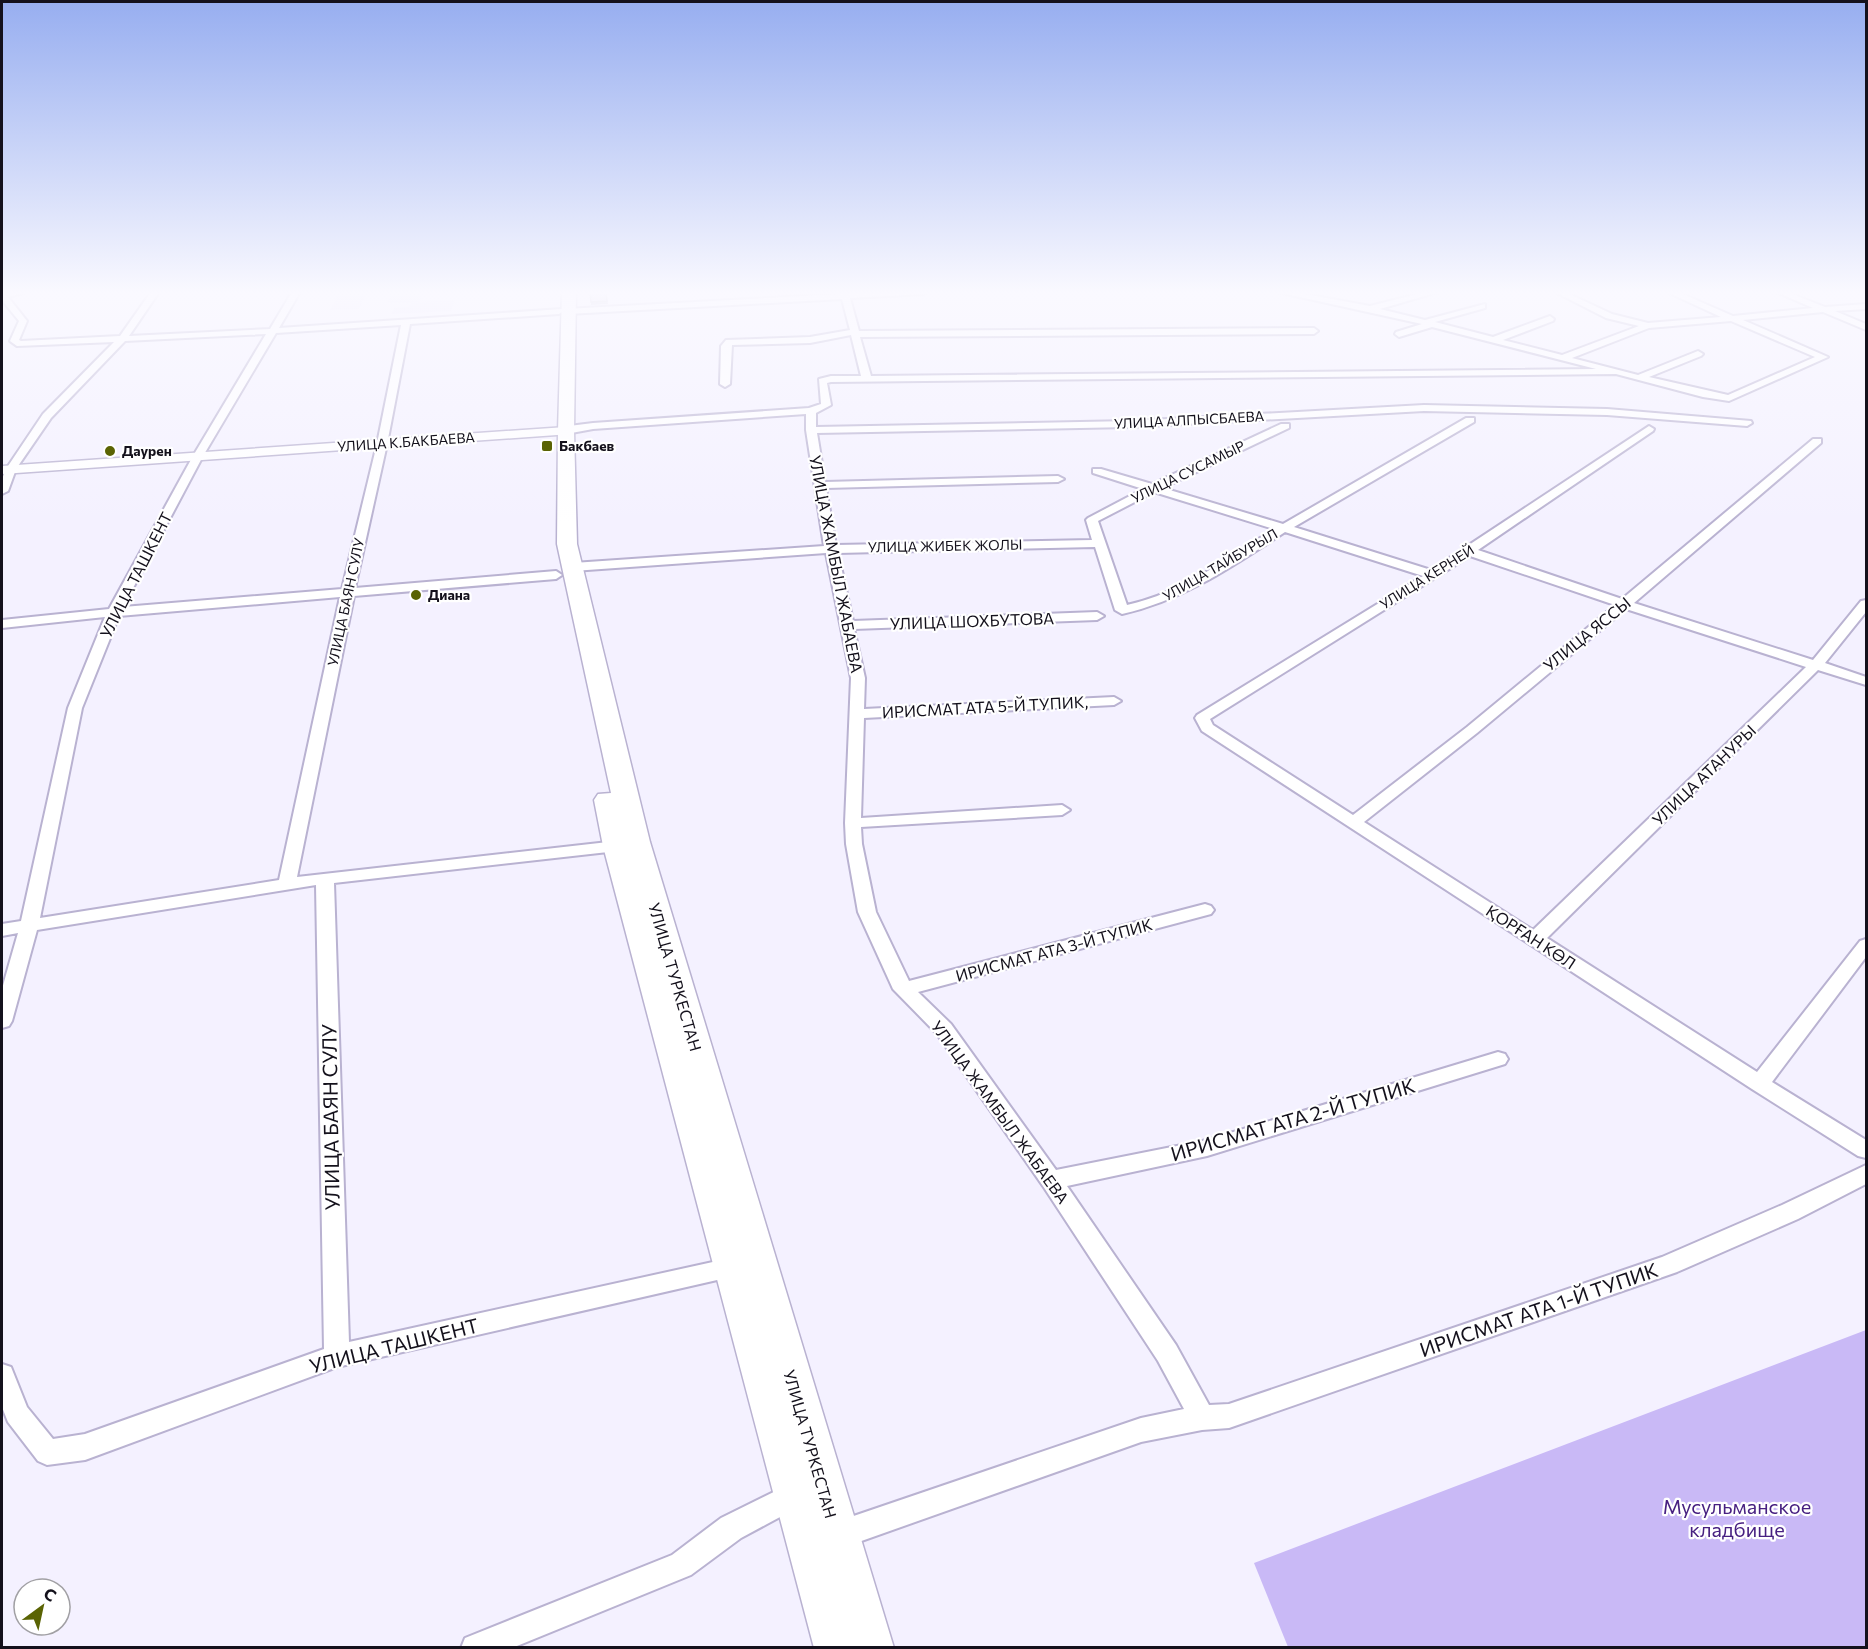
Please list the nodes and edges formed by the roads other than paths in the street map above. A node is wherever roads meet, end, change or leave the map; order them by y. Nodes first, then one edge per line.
1 (93, 369) edge
2 (250, 369) edge
3 (397, 369) edge
4 (562, 369) edge
5 (726, 369) edge
6 (865, 369) edge
7 (1603, 369) edge
8 (1661, 369) edge
9 (1796, 369) edge
10 (1614, 372) junction
11 (1638, 378) junction
12 (867, 379) junction
13 (725, 384) dead end
14 (1470, 420) dead end
15 (811, 421) junction
16 (1747, 423) dead end
17 (1285, 426) dead end
18 (1649, 429) dead end
19 (560, 431) junction
20 (1817, 441) dead end
21 (382, 444) junction
22 (198, 456) junction
23 (6, 469) edge
24 (1097, 471) dead end
25 (1058, 479) dead end
26 (820, 485) junction
27 (1153, 488) junction
28 (2, 491) edge
29 (1284, 528) junction
30 (1101, 543) junction
31 (831, 549) junction
32 (1468, 551) junction
33 (564, 571) junction
34 (1433, 575) junction
35 (348, 592) junction
36 (1624, 604) junction
37 (1866, 604) edge
38 (114, 612) junction
39 (1097, 616) dead end
40 (2, 624) edge
41 (848, 626) junction
42 (1815, 666) junction
43 (1866, 681) edge
44 (1114, 701) dead end
45 (857, 714) junction
46 (1202, 718) joint
47 (1062, 810) dead end
48 (1354, 822) junction
49 (853, 823) junction
50 (617, 846) junction
51 (325, 878) junction
52 (287, 884) junction
53 (1205, 910) dead end
54 (30, 923) junction
55 (2, 930) edge
56 (1534, 939) junction
57 (1866, 945) edge
58 (903, 989) junction
59 (2, 1021) edge
60 (1498, 1059) dead end
61 (1759, 1084) junction
62 (1866, 1150) edge
63 (1866, 1174) edge
64 (1051, 1180) junction
65 (731, 1268) junction
66 (337, 1356) junction
67 (2, 1375) edge
68 (1202, 1418) junction
69 (809, 1489) junction
70 (824, 1540) junction
71 (475, 1647) edge
72 (838, 1647) edge
73 (870, 1647) edge

1 - 23 street
2 - 22 street, УЛИЦА ТАШКЕНТ
3 - 21 street, УЛИЦА БАЯН СУЛУ
4 - 19 highway, УЛИЦА ТУРКЕСТАН
5 - 13 street
6 - 12 street
7 - 10 street
8 - 11 street
9 - 11 street
10 - 11 street
10 - 12 street
12 - 15 street
14 - 29 street, УЛИЦА ТАЙБУРЫЛ
15 - 16 street, УЛИЦА АЛПЫСБАЕВА
15 - 19 street, УЛИЦА К.БАКБАЕВА
15 - 26 street, УЛИЦА ЖАМБЫЛ ЖАБАЕВА
17 - 27 street, УЛИЦА СУСАМЫР
18 - 32 street, УЛИЦА КЕРНЕЙ
19 - 21 street, УЛИЦА К.БАКБАЕВА
19 - 33 highway, УЛИЦА ТУРКЕСТАН
20 - 36 street, УЛИЦА ЯССЫ
21 - 22 street, УЛИЦА К.БАКБАЕВА
21 - 35 street, УЛИЦА БАЯН СУЛУ
22 - 23 street, УЛИЦА К.БАКБАЕВА
22 - 38 street, УЛИЦА ТАШКЕНТ
23 - 28 street
24 - 27 street
25 - 26 street
26 - 31 street, УЛИЦА ЖАМБЫЛ ЖАБАЕВА
27 - 29 street
27 - 30 street, УЛИЦА СУСАМЫР
29 - 30 street, УЛИЦА ТАЙБУРЫЛ
29 - 34 street
30 - 31 street, УЛИЦА ЖИБЕК ЖОЛЫ
31 - 33 street, УЛИЦА ЖИБЕК ЖОЛЫ
31 - 41 street, УЛИЦА ЖАМБЫЛ ЖАБАЕВА
32 - 34 street, УЛИЦА КЕРНЕЙ
32 - 36 street
33 - 35 street, УЛИЦА ЖИБЕК ЖОЛЫ
33 - 50 highway, УЛИЦА ТУРКЕСТАН
33 - 69 highway, УЛИЦА ТУРКЕСТАН
34 - 46 street, УЛИЦА КЕРНЕЙ
35 - 38 street, УЛИЦА ЖИБЕК ЖОЛЫ
35 - 52 street, УЛИЦА БАЯН СУЛУ
36 - 42 street
36 - 48 street, УЛИЦА ЯССЫ
37 - 42 street, УЛИЦА АТАНУРЫ
38 - 40 street, УЛИЦА ЖИБЕК ЖОЛЫ
38 - 54 street, УЛИЦА ТАШКЕНТ
39 - 41 street, УЛИЦА ШОХБУТОВА
41 - 45 street, УЛИЦА ЖАМБЫЛ ЖАБАЕВА
42 - 43 street
42 - 56 street, УЛИЦА АТАНУРЫ
44 - 45 street, ИРИСМАТ АТА 5-Й ТУПИК,
45 - 49 street, УЛИЦА ЖАМБЫЛ ЖАБАЕВА
46 - 48 street, ҚОРҒАН КӨЛ
47 - 49 street
48 - 56 street, ҚОРҒАН КӨЛ
49 - 58 street, УЛИЦА ЖАМБЫЛ ЖАБАЕВА
50 - 51 street
50 - 65 highway, УЛИЦА ТУРКЕСТАН
51 - 52 street
51 - 66 street, УЛИЦА БАЯН СУЛУ
52 - 54 street
53 - 58 street, ИРИСМАТ АТА 3-Й ТУПИК
54 - 55 street
54 - 59 street, УЛИЦА ТАШКЕНТ
56 - 61 street, ҚОРҒАН КӨЛ
57 - 61 street
58 - 64 street, УЛИЦА ЖАМБЫЛ ЖАБАЕВА
60 - 64 street, ИРИСМАТ АТА 2-Й ТУПИК
61 - 62 street, ҚОРҒАН КӨЛ
63 - 68 street, ИРИСМАТ АТА 1-Й ТУПИК
64 - 68 street, УЛИЦА ЖАМБЫЛ ЖАБАЕВА
65 - 66 street, УЛИЦА ТАШКЕНТ
65 - 69 highway, УЛИЦА ТУРКЕСТАН
66 - 67 street, УЛИЦА ТАШКЕНТ
68 - 70 street
69 - 70 highway, УЛИЦА ТУРКЕСТАН
69 - 71 street
70 - 72 highway, УЛИЦА ТУРКЕСТАН
70 - 73 highway, УЛИЦА ТУРКЕСТАН

